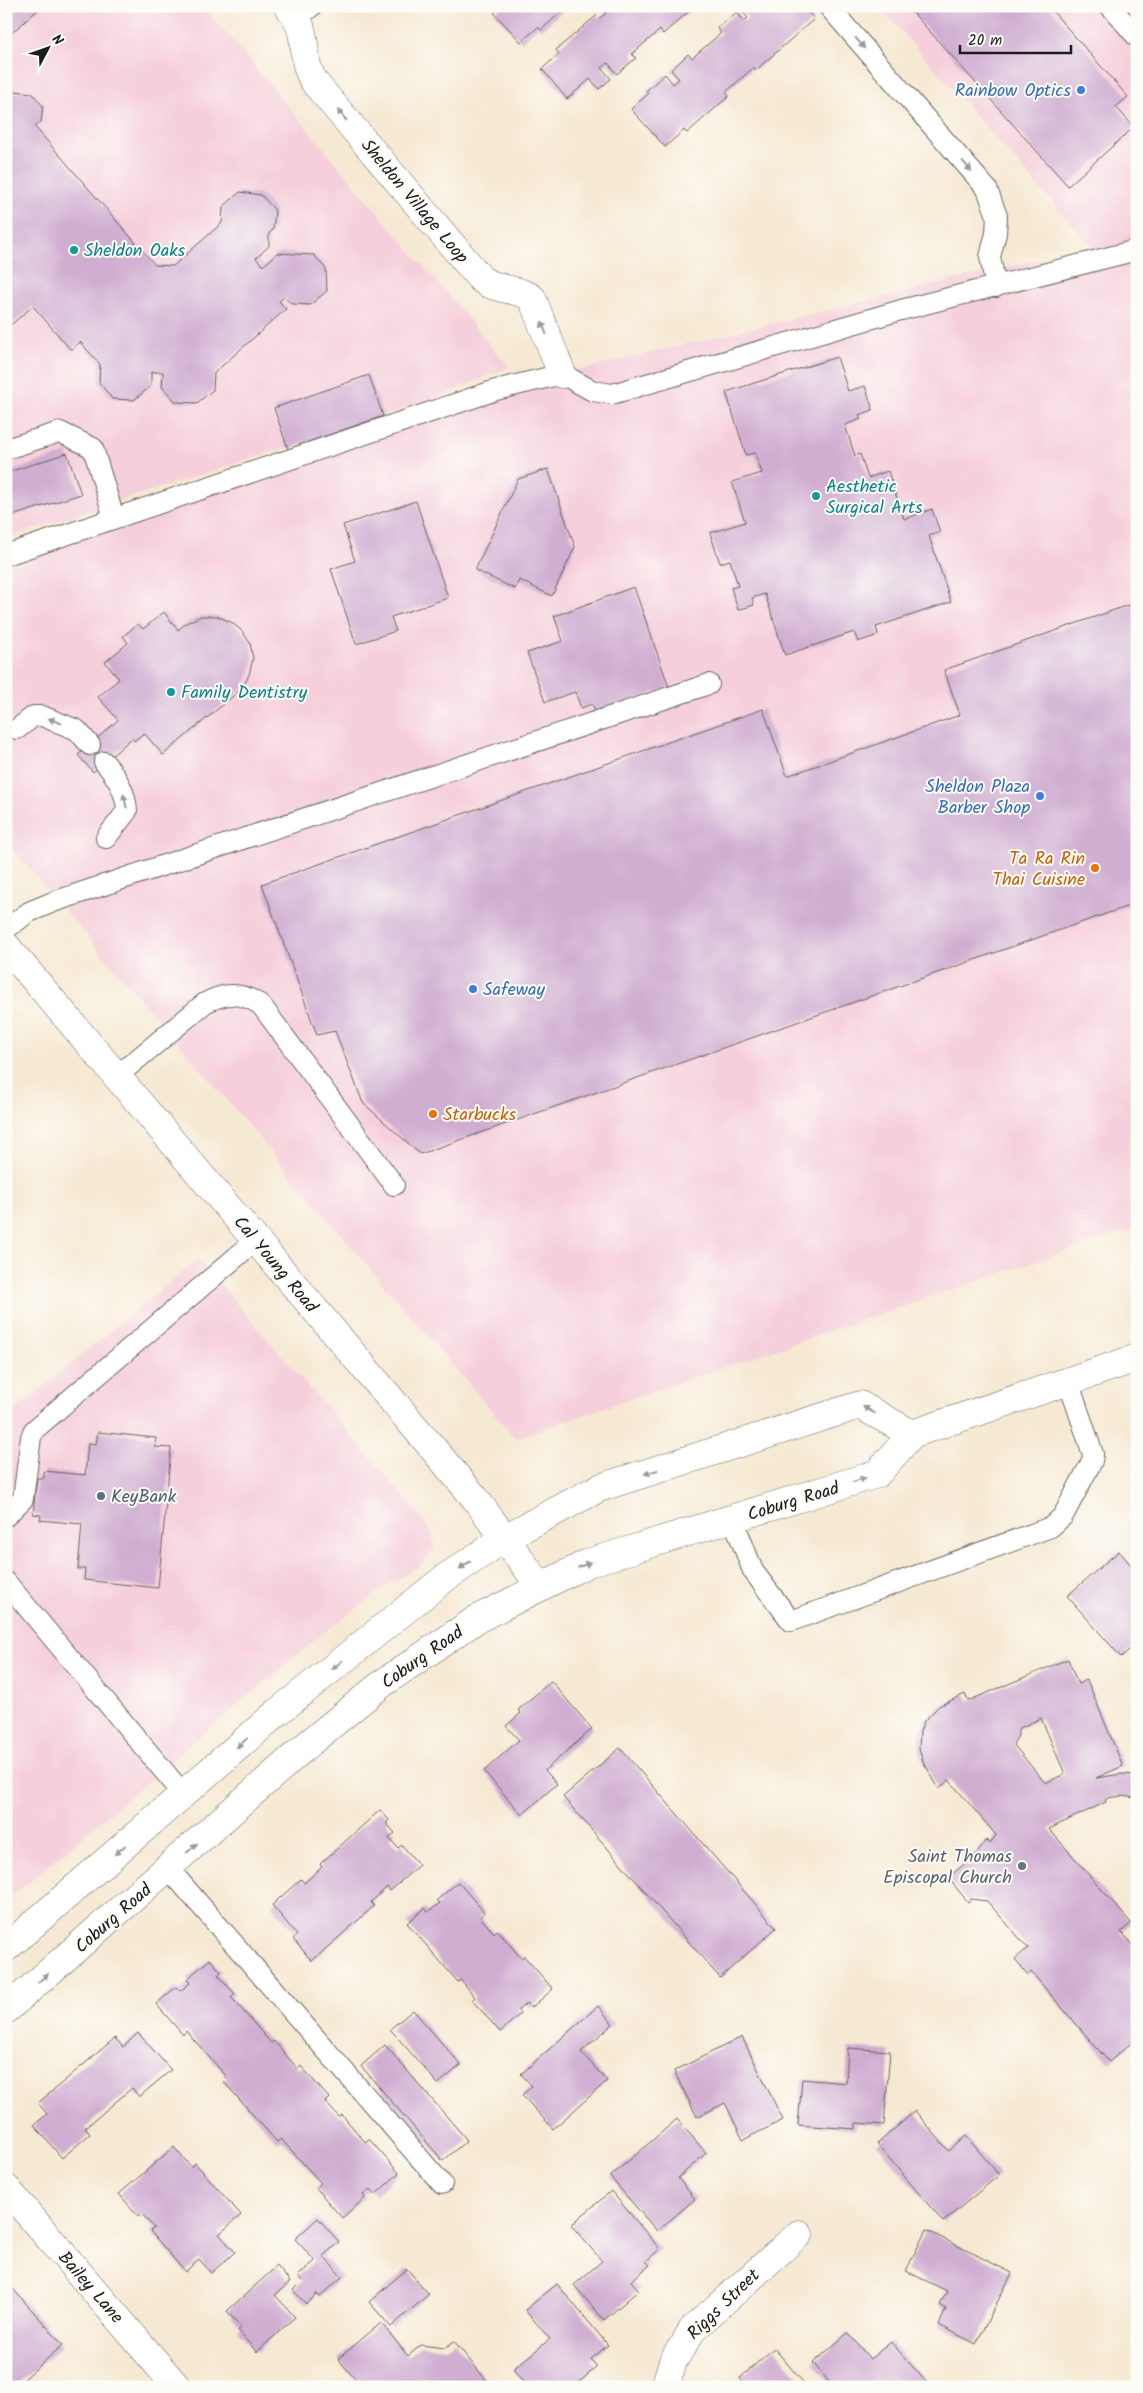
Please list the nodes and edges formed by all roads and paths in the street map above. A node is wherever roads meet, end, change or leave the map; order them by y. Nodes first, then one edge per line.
1 (828, 6) edge
2 (1110, 6) edge
3 (299, 10) edge
4 (1137, 37) edge
5 (1137, 250) edge
6 (996, 288) junction
7 (562, 374) junction
8 (6, 449) edge
9 (114, 518) junction
10 (6, 555) edge
11 (709, 684) dead end
12 (17, 729) dead end
13 (90, 745) dead end
14 (104, 762) dead end
15 (106, 838) dead end
16 (6, 928) edge
17 (6, 946) edge
18 (118, 1076) junction
19 (394, 1185) dead end
20 (256, 1240) junction
21 (1137, 1358) edge
22 (1068, 1381) junction
23 (912, 1434) junction
24 (6, 1516) edge
25 (733, 1519) junction
26 (505, 1538) junction
27 (6, 1582) edge
28 (540, 1586) junction
29 (184, 1795) junction
30 (169, 1868) junction
31 (6, 1948) edge
32 (6, 2010) edge
33 (442, 2184) dead end
34 (6, 2188) edge
35 (799, 2234) dead end
36 (177, 2387) edge
37 (664, 2387) edge

1 -> 6 lane
2 - 4 lane
7 -> 3 main road, Sheldon Village Loop
5 - 6 lane
6 - 7 lane
7 - 9 lane
8 - 9 lane
9 - 10 lane
11 - 16 lane
13 -> 12 lane
15 -> 14 lane
17 - 18 main road, Cal Young Road
18 - 19 lane
18 - 20 main road, Cal Young Road
20 - 24 lane
20 - 26 main road, Cal Young Road
21 - 22 main road
22 - 23 main road
22 - 25 lane
25 -> 23 main road, Coburg Road
23 -> 26 main road
28 -> 25 main road, Coburg Road
26 - 28 main road, Cal Young Road
26 -> 29 main road
27 - 29 lane
30 -> 28 main road, Coburg Road
29 -> 31 main road
32 -> 30 main road, Coburg Road
30 - 33 lane
34 - 36 main road, Bailey Lane
35 - 37 main road, Riggs Street

